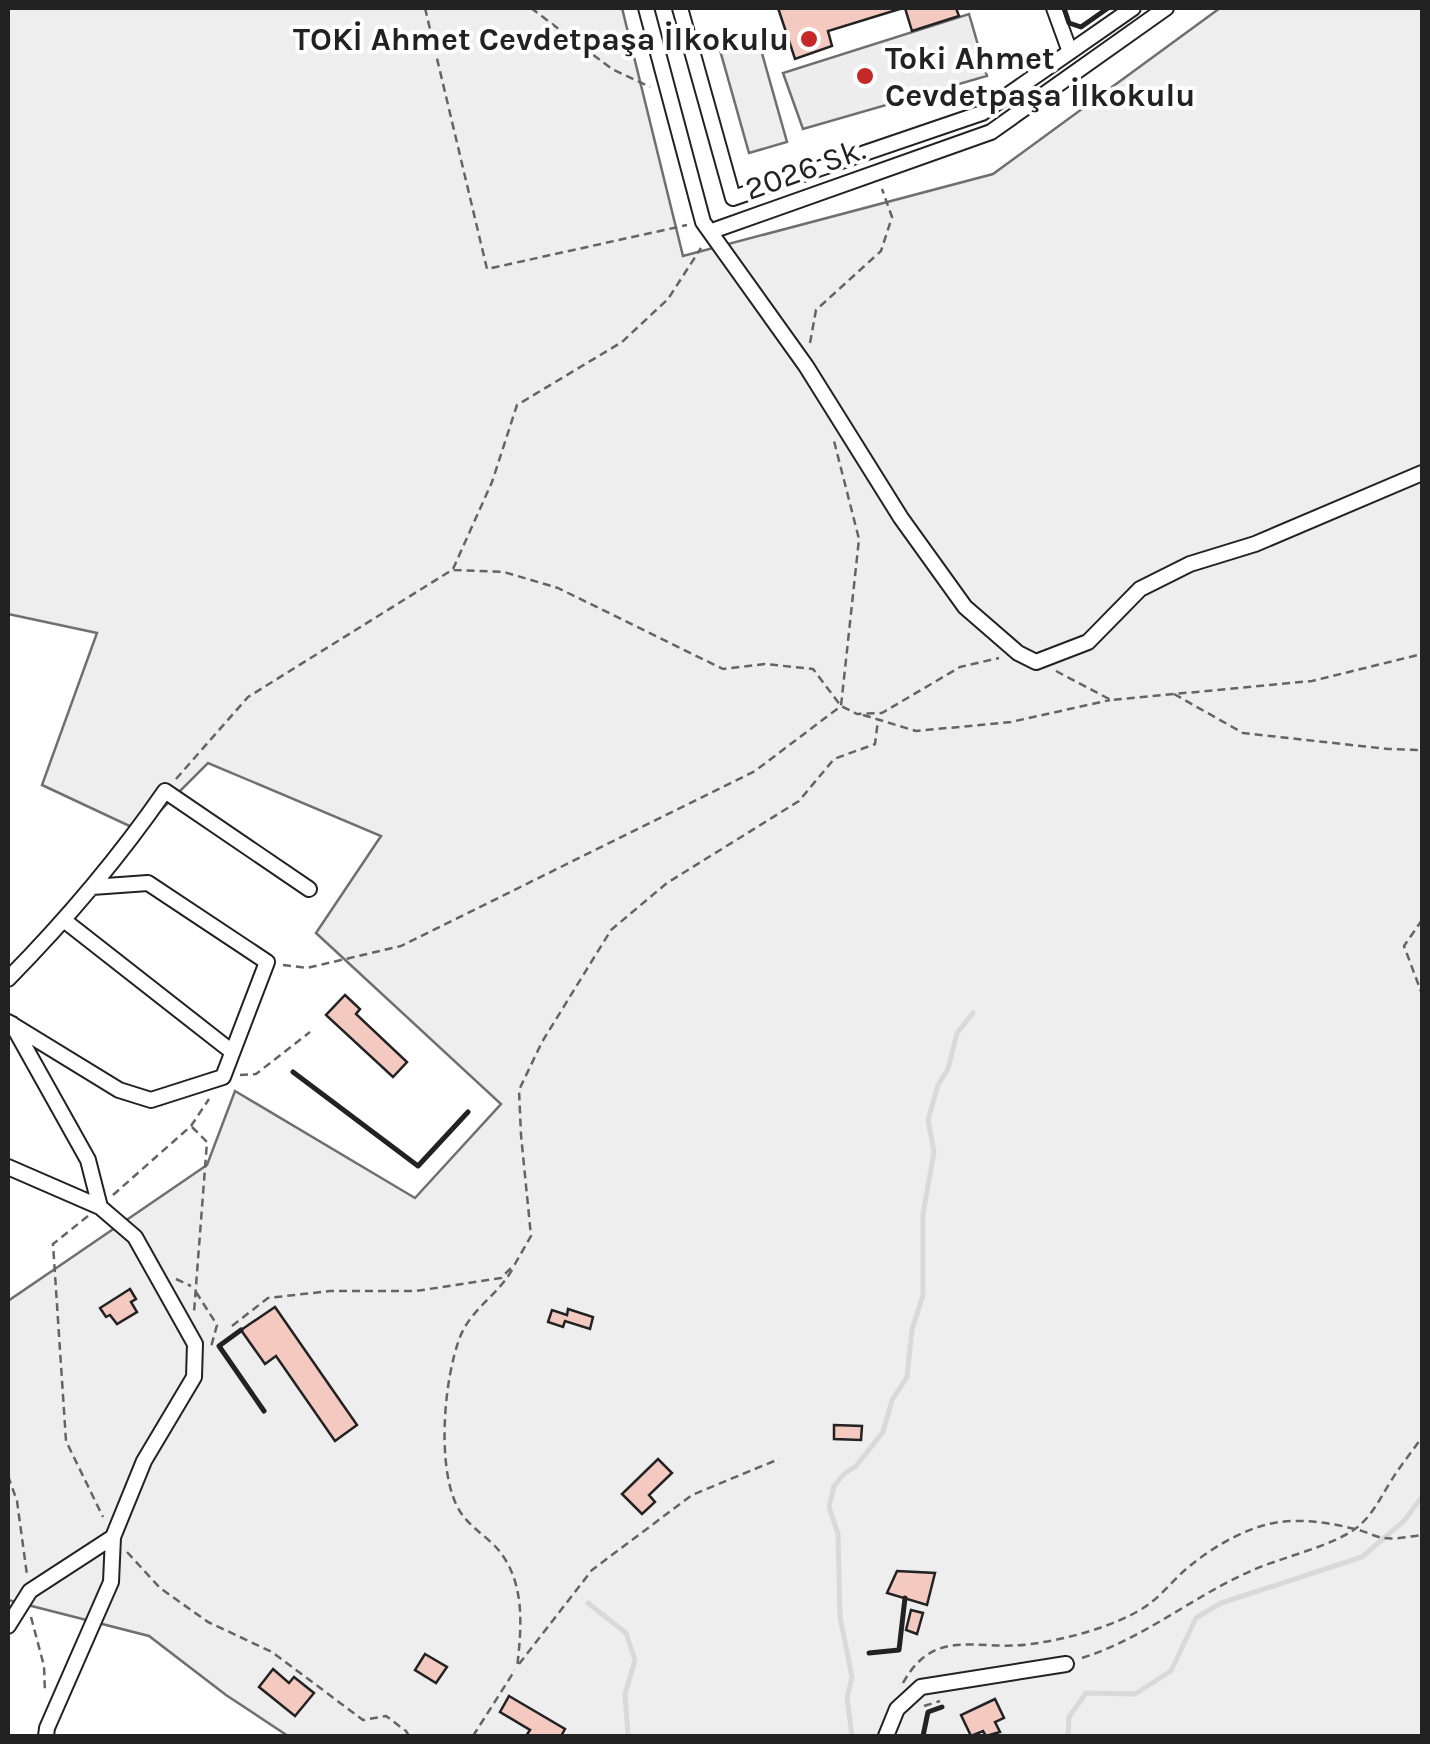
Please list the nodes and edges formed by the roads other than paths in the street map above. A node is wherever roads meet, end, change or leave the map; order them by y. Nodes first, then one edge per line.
1 (646, 8) edge
2 (680, 8) edge
3 (1054, 8) edge
4 (1134, 8) edge
5 (1166, 8) edge
6 (1070, 52) junction
7 (707, 226) junction
8 (1422, 474) edge
9 (92, 887) junction
10 (309, 888) dead end
11 (66, 921) junction
12 (8, 979) edge
13 (9, 1022) edge
14 (231, 1050) junction
15 (8, 1167) edge
16 (100, 1208) junction
17 (113, 1537) junction
18 (8, 1626) edge
19 (1066, 1664) road end
20 (46, 1736) edge
21 (886, 1736) edge

1 - 7 street, 2026 Sk.
2 - 6 street, 2026 Sk.
3 - 6 street
4 - 6 street, 2026 Sk.
5 - 7 street, 2026 Sk.
7 - 8 street
9 - 10 street
9 - 11 street
9 - 14 street
11 - 12 street
11 - 14 street
13 - 14 street
13 - 16 street
15 - 16 street
16 - 17 street
17 - 18 street
17 - 20 street
19 - 21 street

